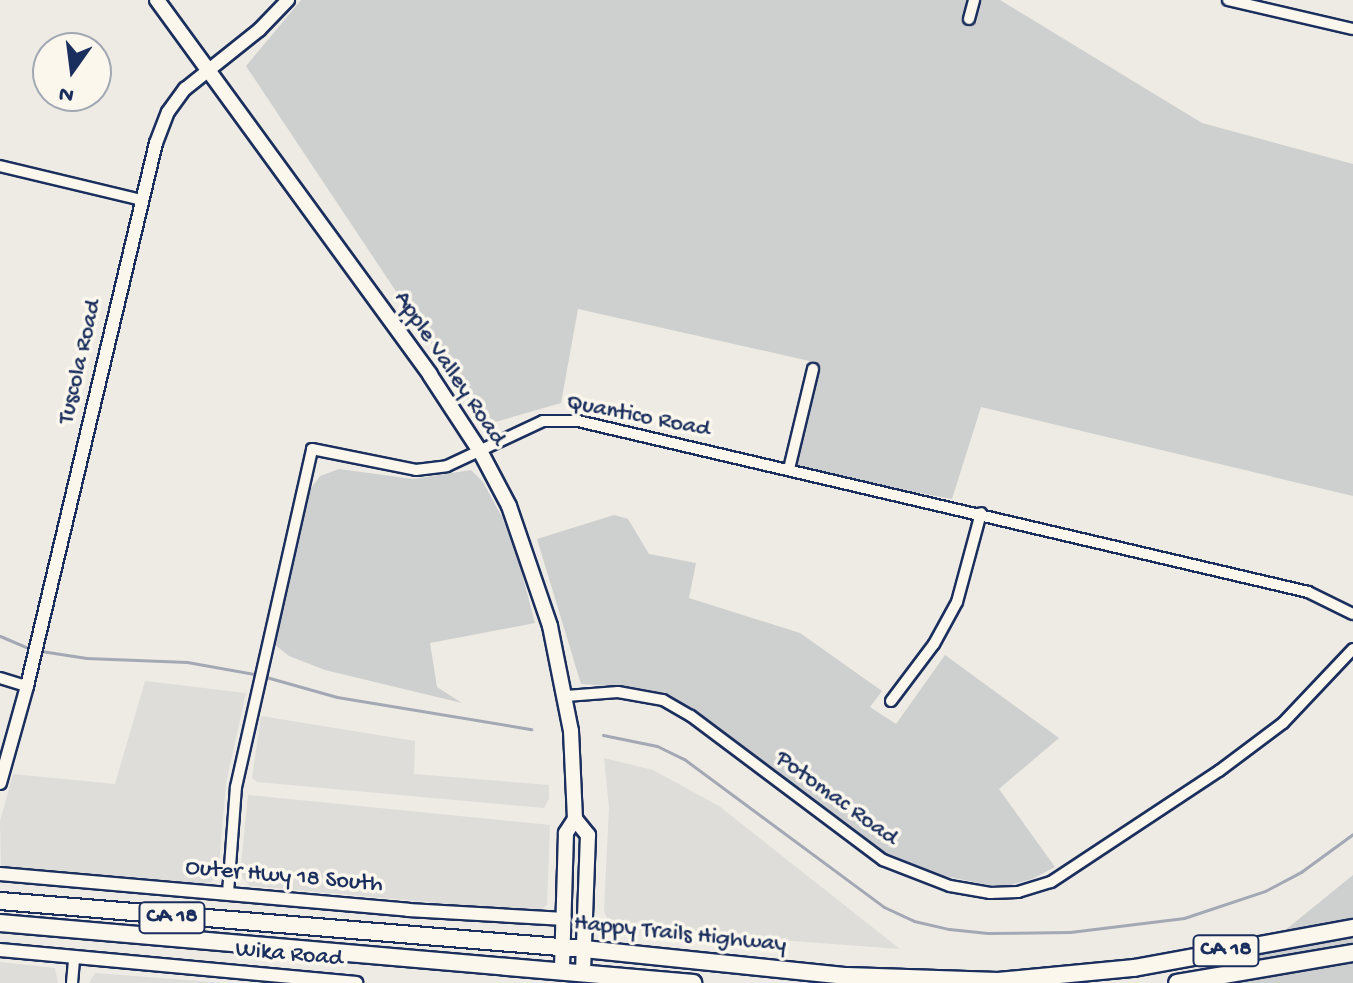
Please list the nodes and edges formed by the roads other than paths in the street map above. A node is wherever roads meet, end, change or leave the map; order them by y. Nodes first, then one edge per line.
1 (157, 0) edge
2 (288, 0) edge
3 (974, 0) edge
4 (1228, 0) edge
5 (969, 19) dead end
6 (1353, 29) edge
7 (208, 70) junction
8 (0, 166) edge
9 (142, 200) junction
10 (813, 369) dead end
11 (480, 451) junction
12 (789, 469) junction
13 (981, 513) junction
14 (1353, 614) edge
15 (1353, 649) edge
16 (0, 678) edge
17 (27, 686) junction
18 (566, 696) junction
19 (891, 701) dead end
20 (0, 783) edge
21 (575, 819) junction
22 (0, 874) edge
23 (228, 893) junction
24 (0, 901) edge
25 (565, 919) junction
26 (0, 923) edge
27 (1353, 928) edge
28 (564, 948) junction
29 (584, 949) junction
30 (0, 950) edge
31 (1353, 953) edge
32 (74, 958) junction
33 (562, 977) edge
34 (583, 978) edge
35 (293, 980) edge
36 (72, 983) edge
37 (356, 983) edge
38 (693, 983) edge
39 (1177, 983) edge

1 - 7 main road, Apple Valley Road
2 - 7 street, Tuscola Road
3 - 5 street
4 - 6 street
7 - 9 street, Tuscola Road
7 - 11 main road, Apple Valley Road
8 - 9 street
9 - 17 street, Tuscola Road
10 - 12 street
11 - 12 street, Quantico Road
11 - 18 main road, Apple Valley Road
11 - 23 street, Quantico Road
12 - 13 street, Quantico Road
13 - 14 street, Quantico Road
13 - 19 street
15 - 18 street, Potomac Road
16 - 17 street
17 - 20 street, Tuscola Road
18 - 21 main road, Apple Valley Road
21 - 25 main road, Apple Valley Road
21 - 29 main road, Apple Valley Road
22 - 23 street, Outer Hwy 18 South
23 - 25 street, Outer Hwy 18 South
24 - 28 main road, Happy Trails Highway / CA 18
25 - 28 main road, Apple Valley Road
26 - 33 main road, Happy Trails Highway / CA 18
27 - 29 main road, Happy Trails Highway / CA 18
28 - 29 main road, Happy Trails Highway / CA 18
28 - 33 main road, Apple Valley Road
29 - 34 main road, Apple Valley Road
30 - 32 street, Wika Road
31 - 39 main road, CA 18
32 - 35 street, Wika Road
32 - 36 street
33 - 34 main road, Happy Trails Highway / CA 18
34 - 38 main road, Happy Trails Highway / CA 18
35 - 37 street, Wika Road

